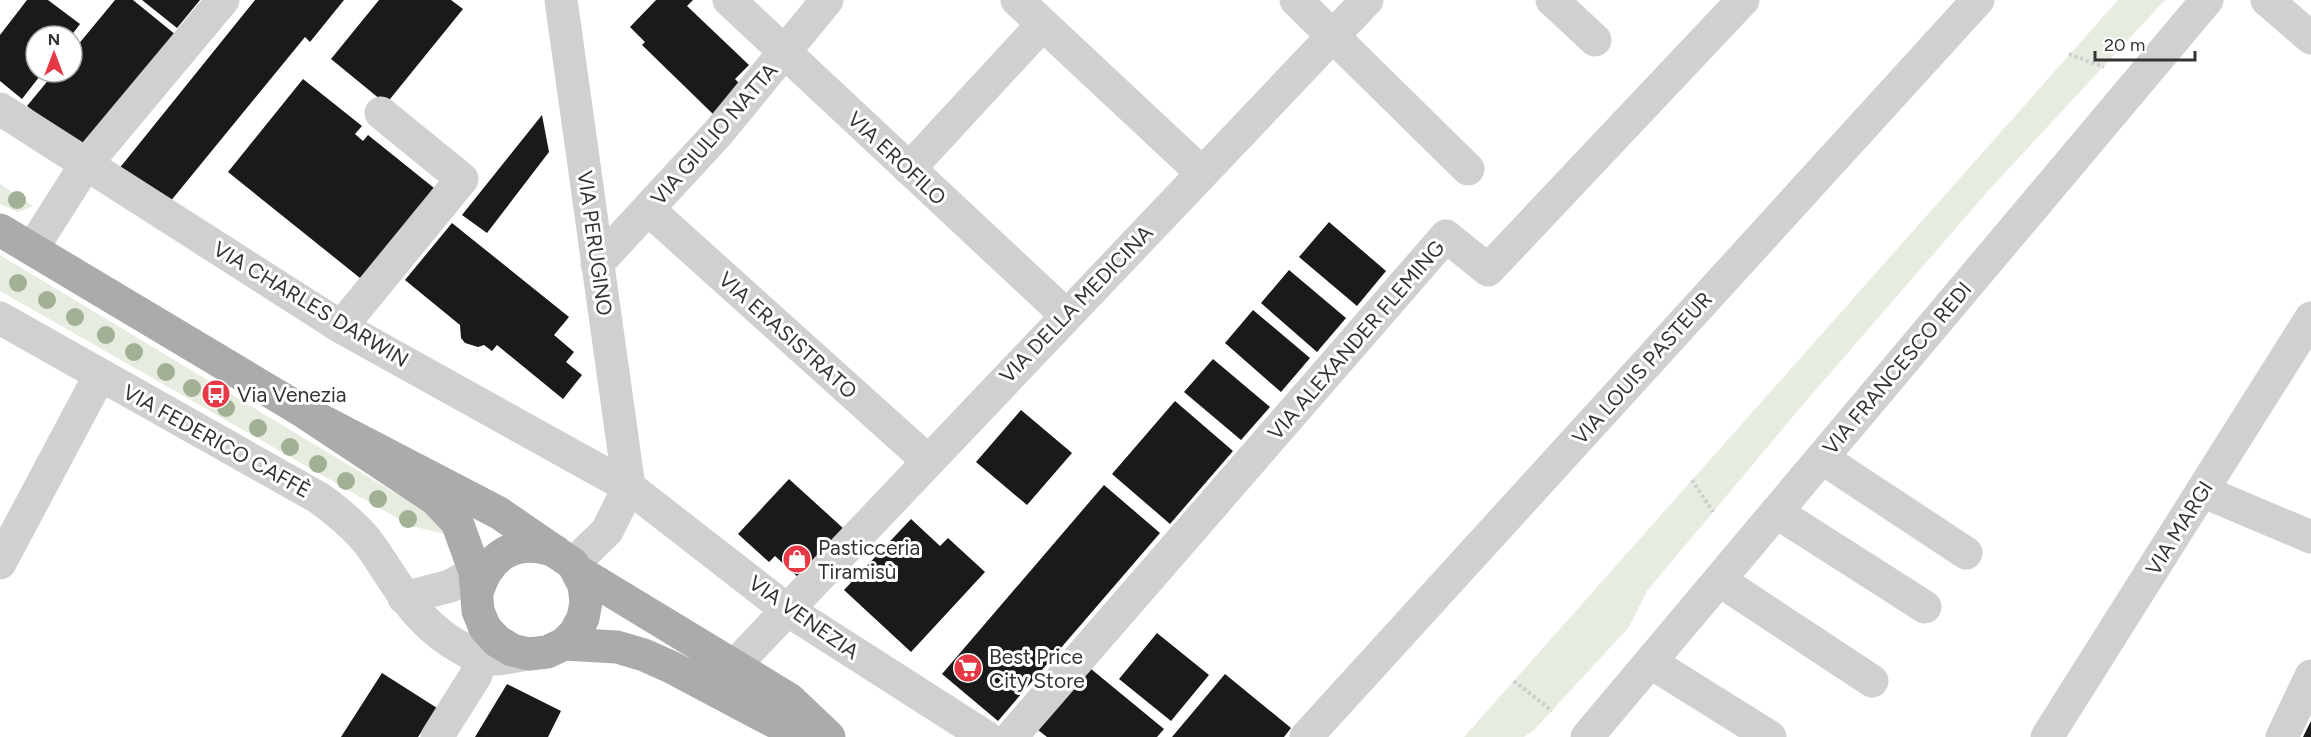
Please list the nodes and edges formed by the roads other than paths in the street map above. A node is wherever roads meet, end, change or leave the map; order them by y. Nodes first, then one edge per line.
1 (223, 0) edge
2 (561, 0) edge
3 (729, 0) edge
4 (827, 0) edge
5 (1017, 0) edge
6 (1296, 0) edge
7 (1367, 0) edge
8 (1552, 0) edge
9 (1743, 0) edge
10 (1978, 0) edge
11 (2207, 0) edge
12 (2267, 0) edge
13 (1043, 24) junction
14 (1333, 36) junction
15 (2311, 38) edge
16 (1595, 40) dead end
17 (784, 53) junction
18 (0, 109) edge
19 (381, 113) dead end
20 (86, 164) junction
21 (909, 169) junction
22 (1468, 169) dead end
23 (1202, 173) junction
24 (648, 209) junction
25 (0, 230) edge
26 (32, 249) junction
27 (597, 264) junction
28 (1066, 315) junction
29 (0, 318) edge
30 (2311, 318) edge
31 (341, 327) junction
32 (100, 375) junction
33 (301, 410) junction
34 (1821, 458) junction
35 (928, 461) junction
36 (629, 487) junction
37 (2202, 491) junction
38 (1776, 512) junction
39 (2311, 537) edge
40 (4, 545) edge
41 (1966, 553) dead end
42 (570, 562) junction
43 (482, 576) junction
44 (1719, 580) junction
45 (404, 598) junction
46 (1924, 607) dead end
47 (786, 609) junction
48 (483, 643) junction
49 (564, 644) junction
50 (1650, 662) junction
51 (735, 665) junction
52 (2311, 676) edge
53 (1872, 681) dead end
54 (438, 737) edge
55 (812, 737) edge
56 (829, 737) edge
57 (987, 737) edge
58 (1011, 737) edge
59 (1306, 737) edge
60 (1587, 737) edge
61 (1770, 737) edge
62 (2047, 737) edge
63 (2282, 737) edge

1 - 20 street
2 - 27 street, VIA PERUGINO
3 - 17 street, VIA EROFILO
4 - 17 street, VIA GIULIO NATTA
5 - 13 street
6 - 14 street
7 - 14 street, VIA DELLA MEDICINA
8 - 16 street
9 - 58 street, VIA ALEXANDER FLEMING
10 - 59 street, VIA LOUIS PASTEUR
11 - 34 street, VIA FRANCESCO REDI
12 - 15 street
13 - 21 street
13 - 23 street
14 - 22 street
14 - 23 street, VIA DELLA MEDICINA
17 - 21 street, VIA EROFILO
17 - 24 street, VIA GIULIO NATTA
18 - 20 street, VIA CHARLES DARWIN
19 - 31 street
20 - 26 street
20 - 31 street, VIA CHARLES DARWIN
21 - 28 street, VIA EROFILO
23 - 28 street, VIA DELLA MEDICINA
24 - 27 street, VIA GIULIO NATTA
24 - 35 street, VIA ERASISTRATO
25 - 26 main road
26 - 33 main road
27 - 36 street, VIA PERUGINO
28 - 35 street, VIA DELLA MEDICINA
29 - 32 street, VIA FEDERICO CAFFÈ
30 - 37 street, VIA MARGI
31 - 36 street, VIA CHARLES DARWIN
32 - 40 street
32 - 45 street, VIA FEDERICO CAFFÈ
33 - 42 main road
33 - 43 main road
34 - 38 street, VIA FRANCESCO REDI
34 - 41 street
35 - 47 street, VIA DELLA MEDICINA
36 - 42 street
36 - 47 street, VIA VENEZIA
37 - 39 street
37 - 62 street, VIA MARGI
38 - 44 street, VIA FRANCESCO REDI
38 - 46 street
42 - 43 main road
42 - 49 main road
42 - 51 main road
43 - 45 street
43 - 48 main road
44 - 50 street, VIA FRANCESCO REDI
44 - 53 street
45 - 48 street, VIA FEDERICO CAFFÈ
47 - 51 street, VIA DELLA MEDICINA
47 - 57 street, VIA VENEZIA
48 - 49 main road
48 - 54 street
49 - 55 main road
50 - 60 street, VIA FRANCESCO REDI
50 - 61 street
51 - 56 main road
52 - 63 street

